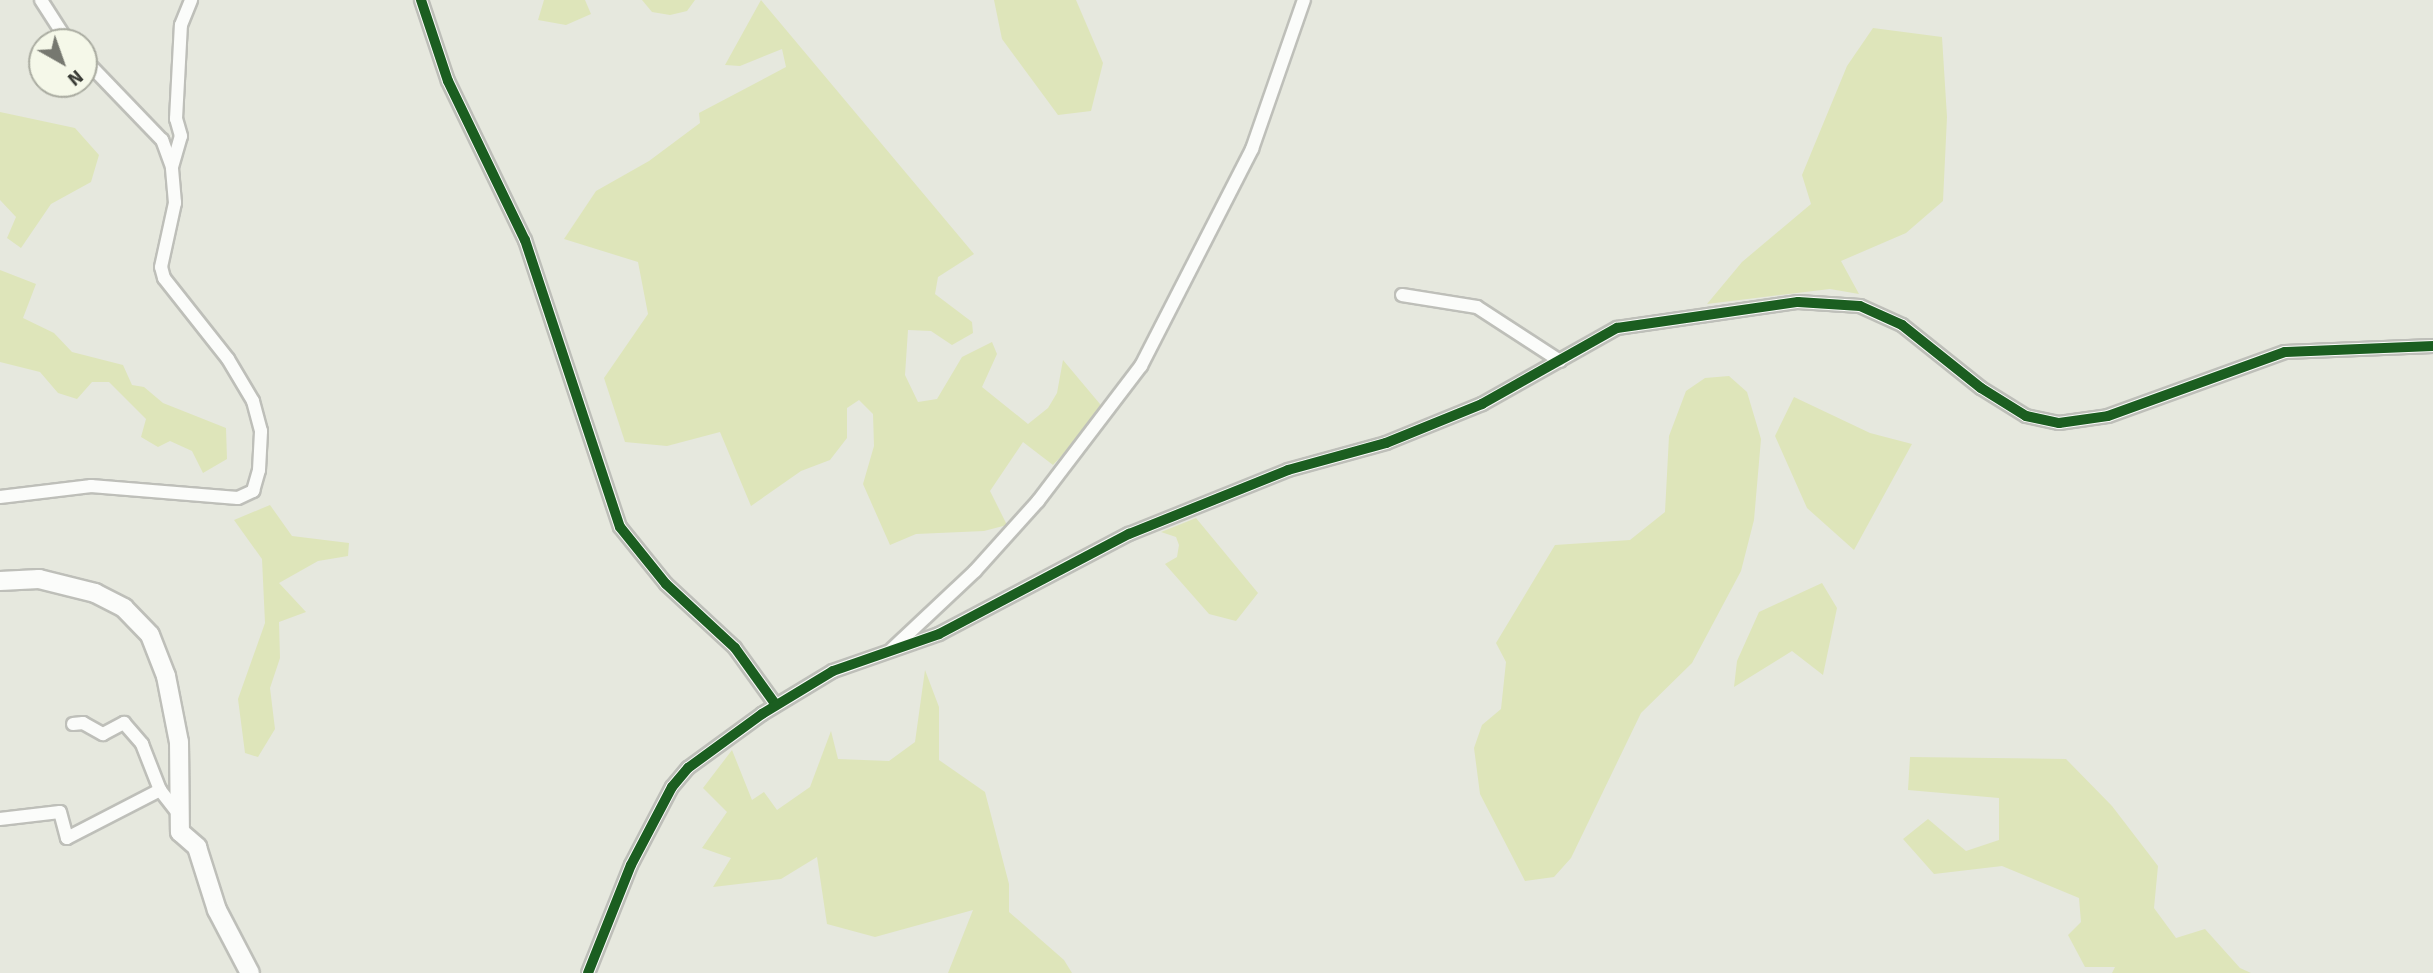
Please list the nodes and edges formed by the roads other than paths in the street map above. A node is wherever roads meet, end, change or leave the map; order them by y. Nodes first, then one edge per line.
1 (41, 0) edge
2 (191, 0) edge
3 (421, 0) edge
4 (1304, 0) edge
5 (59, 28) edge
6 (98, 73) edge
7 (172, 167) junction
8 (1402, 295) dead end
9 (2433, 346) edge
10 (1560, 361) junction
11 (0, 497) edge
12 (0, 581) edge
13 (889, 652) junction
14 (776, 705) junction
15 (73, 724) dead end
16 (160, 790) junction
17 (180, 816) junction
18 (0, 819) edge
19 (250, 973) edge
20 (588, 973) edge

1 - 5 street
2 - 7 street
3 - 14 street
4 - 13 street
6 - 7 street
7 - 11 street
8 - 10 street
9 - 10 street
10 - 13 street
12 - 17 street
13 - 14 street
14 - 20 street
15 - 16 street
16 - 17 street
16 - 18 street
17 - 19 street

